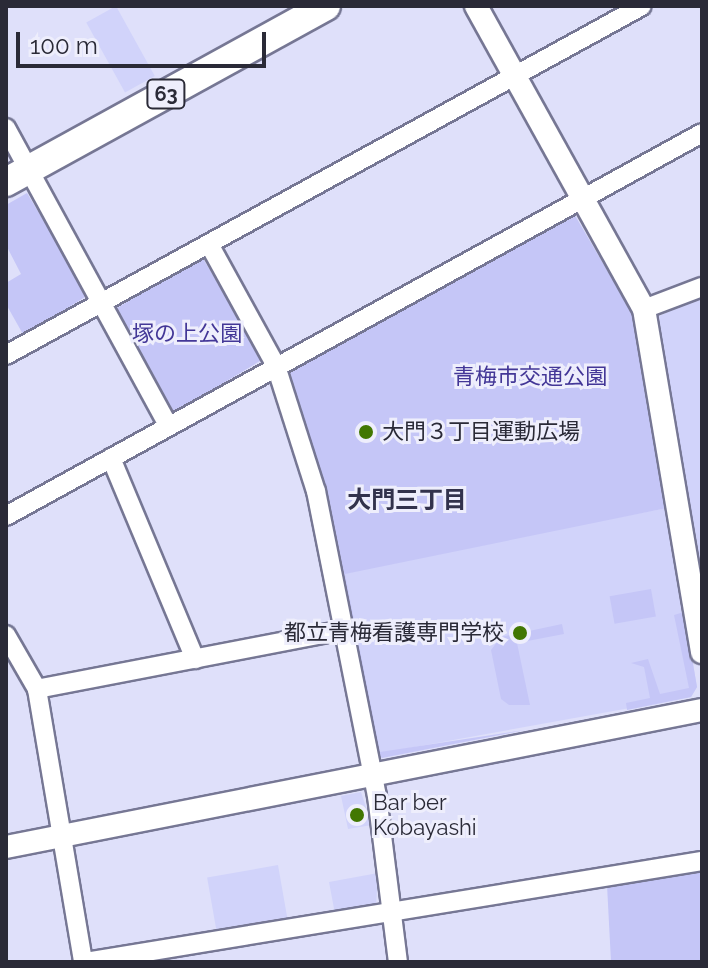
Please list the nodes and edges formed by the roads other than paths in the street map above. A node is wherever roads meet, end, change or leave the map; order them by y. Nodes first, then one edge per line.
1 (326, 6) edge
2 (476, 6) edge
3 (642, 6) edge
4 (515, 76) junction
5 (6, 128) edge
6 (702, 133) edge
7 (17, 176) edge
8 (583, 198) junction
9 (209, 244) junction
10 (702, 287) edge
11 (101, 303) junction
12 (644, 309) junction
13 (6, 355) edge
14 (276, 366) junction
15 (168, 425) junction
16 (111, 458) junction
17 (6, 516) edge
18 (344, 630) junction
19 (6, 635) edge
20 (702, 652) edge
21 (195, 659) junction
22 (37, 689) junction
23 (702, 710) edge
24 (372, 775) junction
25 (62, 836) junction
26 (6, 847) edge
27 (702, 861) edge
28 (393, 911) junction
29 (84, 962) edge
30 (398, 962) edge

1 - 7 main road, 63
2 - 4 street
3 - 4 street
4 - 8 street
4 - 9 street
5 - 7 street
6 - 8 street
7 - 11 street
8 - 12 street
8 - 14 street
9 - 11 street
9 - 14 street
10 - 12 street
11 - 13 street
11 - 15 street
12 - 20 street
14 - 15 street
14 - 18 street
15 - 16 street
16 - 17 street
16 - 21 street
18 - 21 street
18 - 24 street
19 - 22 street
21 - 22 street
22 - 25 street
23 - 24 street
24 - 25 street
24 - 28 street
25 - 26 street
25 - 29 street
27 - 28 street
28 - 29 street
28 - 30 street

